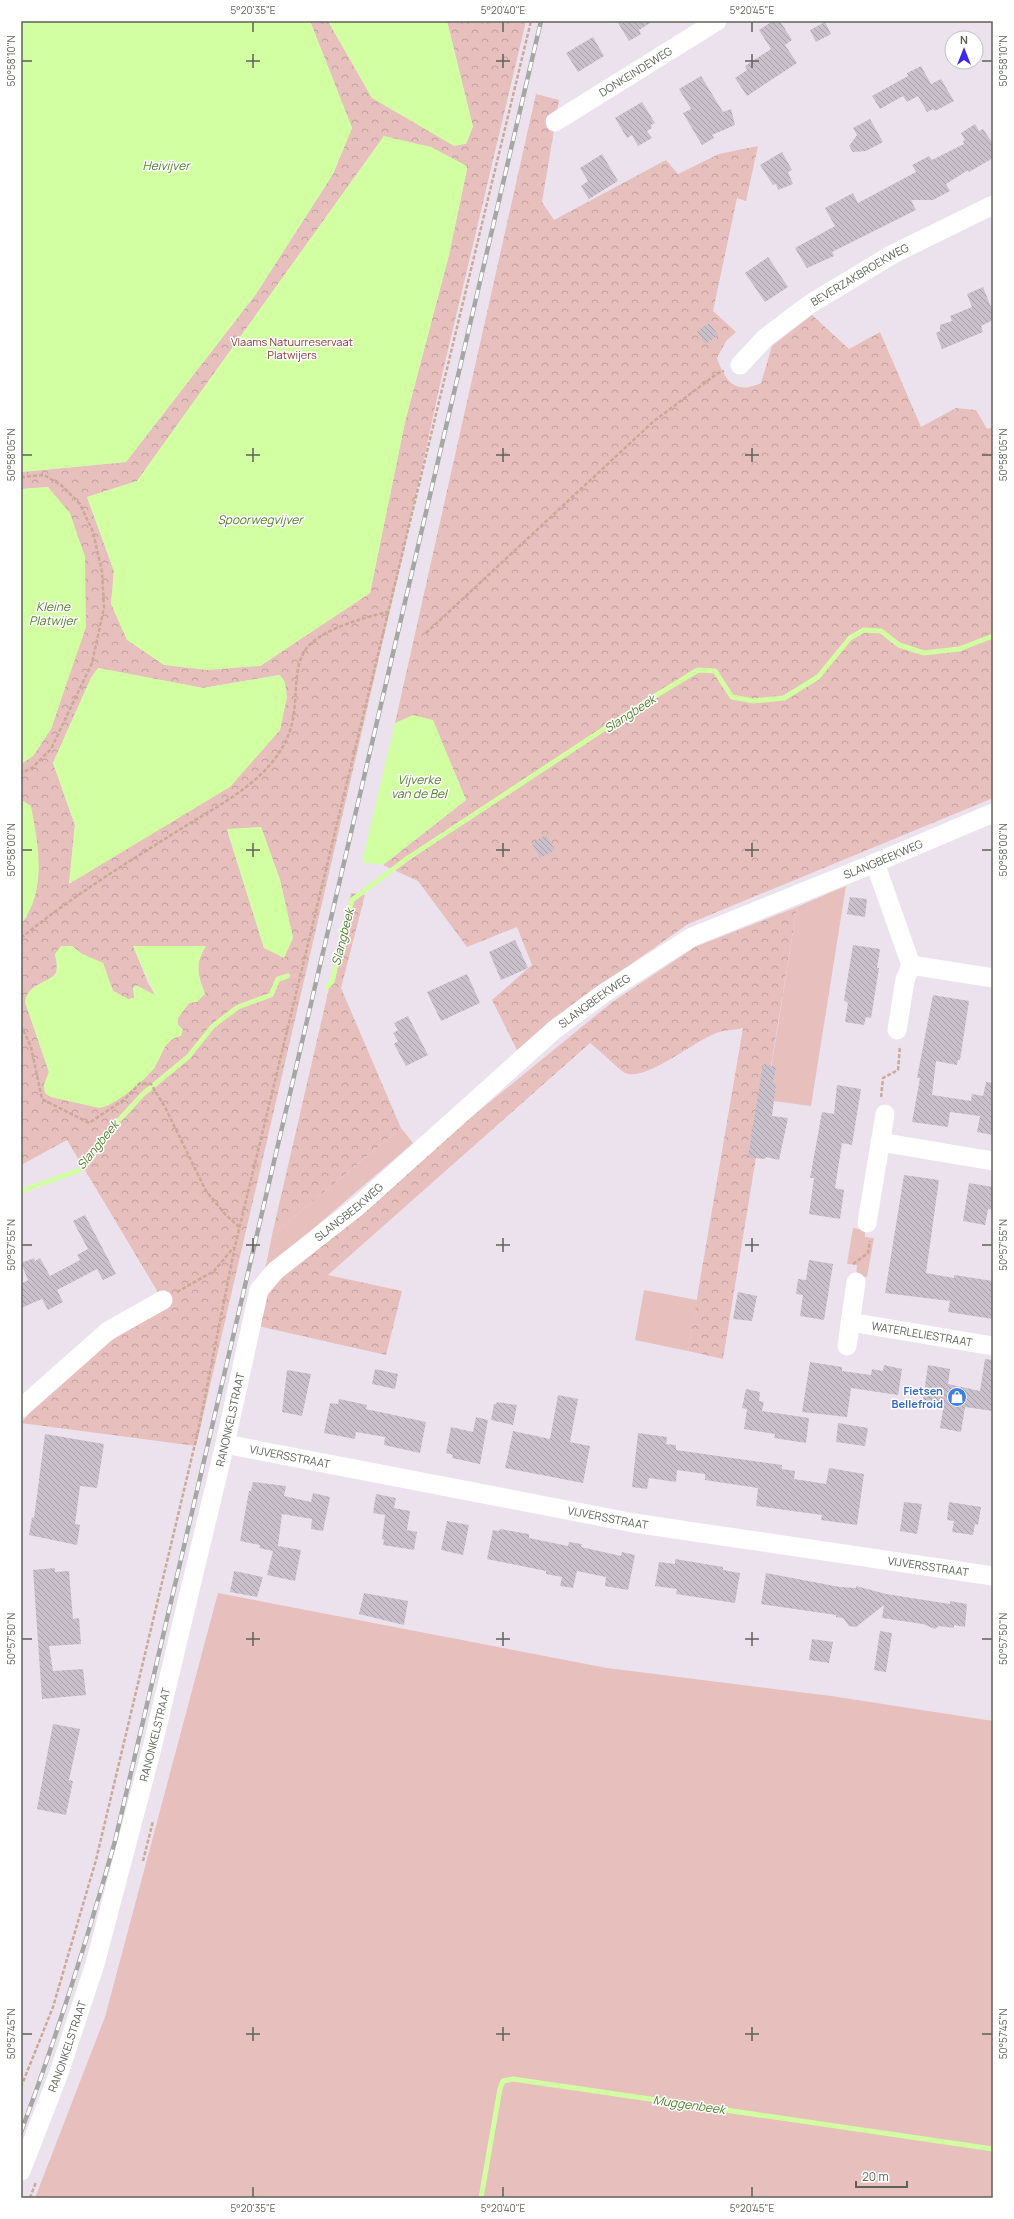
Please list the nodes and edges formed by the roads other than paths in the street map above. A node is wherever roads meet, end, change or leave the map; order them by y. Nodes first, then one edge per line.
1 (717, 21) edge
2 (555, 122) dead end
3 (993, 205) edge
4 (740, 365) road end
5 (993, 813) edge
6 (875, 863) junction
7 (910, 965) junction
8 (993, 978) edge
9 (897, 1030) road end
10 (885, 1114) road end
11 (880, 1142) junction
12 (993, 1161) edge
13 (868, 1223) road end
14 (856, 1282) road end
15 (259, 1290) joint
16 (163, 1300) road end
17 (850, 1322) junction
18 (847, 1346) dead end
19 (993, 1346) edge
20 (21, 1408) edge
21 (225, 1444) junction
22 (993, 1576) edge
23 (21, 2171) edge

1 - 2 street, DONKEINDEWEG
3 - 4 street, BEVERZAKBROEKWEG
5 - 6 street, SLANGBEEKWEG
6 - 7 street
6 - 15 street, SLANGBEEKWEG
7 - 8 street
7 - 9 street
10 - 11 street
11 - 12 street
11 - 13 street
14 - 17 street
15 - 21 street, RANONKELSTRAAT
16 - 20 street
17 - 18 street
17 - 19 street, WATERLELIESTRAAT
21 - 22 street, VIJVERSSTRAAT
21 - 23 street, RANONKELSTRAAT

